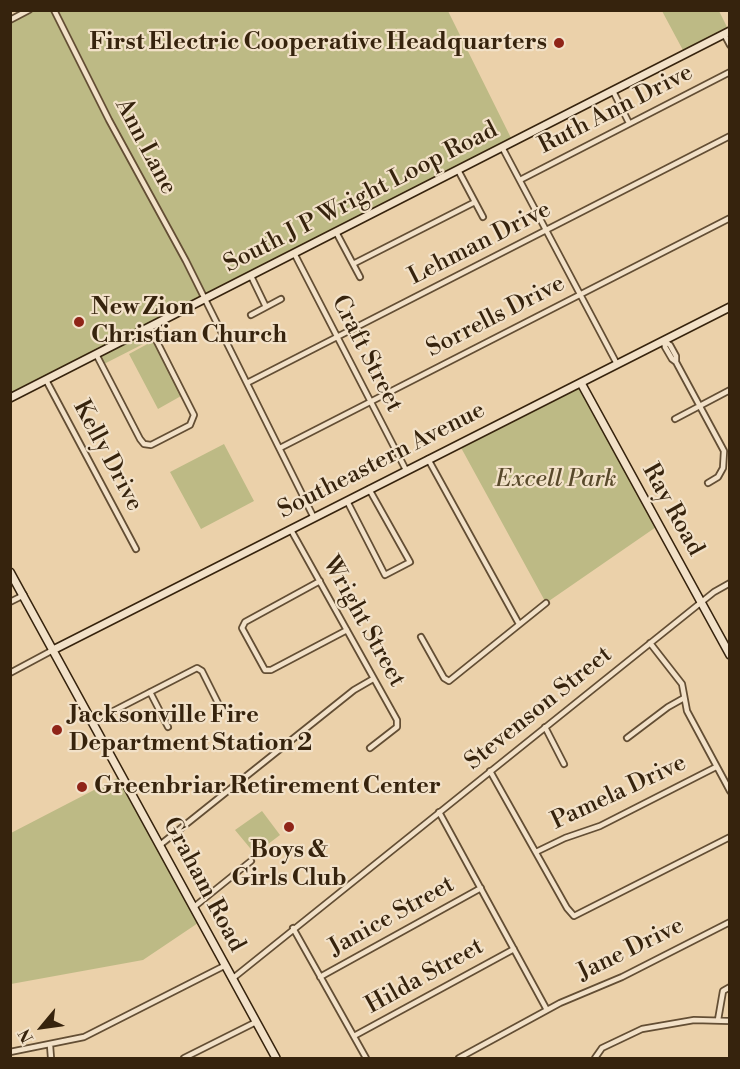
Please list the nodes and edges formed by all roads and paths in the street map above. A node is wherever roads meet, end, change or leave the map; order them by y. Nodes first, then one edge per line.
1 (29, 10) edge
2 (54, 10) edge
3 (10, 20) edge
4 (727, 33) edge
5 (729, 45) edge
6 (729, 72) edge
7 (613, 91) junction
8 (630, 123) junction
9 (729, 136) edge
10 (502, 147) junction
11 (458, 170) junction
12 (519, 180) junction
13 (475, 202) junction
14 (483, 217) dead end
15 (729, 218) edge
16 (546, 230) junction
17 (336, 232) junction
18 (294, 253) junction
19 (353, 264) junction
20 (251, 276) junction
21 (360, 277) dead end
22 (580, 295) junction
23 (281, 299) dead end
24 (205, 300) junction
25 (266, 307) junction
26 (729, 307) edge
27 (251, 315) dead end
28 (150, 328) junction
29 (337, 337) junction
30 (664, 341) junction
31 (96, 354) junction
32 (617, 364) junction
33 (46, 380) junction
34 (247, 383) junction
35 (581, 383) junction
36 (729, 390) edge
37 (10, 398) edge
38 (371, 402) junction
39 (699, 405) junction
40 (675, 419) dead end
41 (280, 448) junction
42 (428, 459) junction
43 (406, 471) junction
44 (708, 483) dead end
45 (369, 489) junction
46 (347, 501) junction
47 (314, 518) junction
48 (291, 530) junction
49 (136, 549) dead end
50 (10, 572) edge
51 (320, 581) junction
52 (729, 583) edge
53 (24, 595) junction
54 (10, 602) edge
55 (546, 603) dead end
56 (701, 603) junction
57 (519, 624) junction
58 (347, 630) junction
59 (421, 637) dead end
60 (650, 643) junction
61 (53, 650) junction
62 (729, 655) edge
63 (10, 673) edge
64 (373, 679) junction
65 (150, 692) junction
66 (684, 698) junction
67 (218, 703) dead end
68 (92, 722) junction
69 (168, 727) dead end
70 (545, 727) junction
71 (627, 738) dead end
72 (370, 748) dead end
73 (564, 764) dead end
74 (716, 767) junction
75 (490, 771) junction
76 (729, 791) edge
77 (439, 812) junction
78 (729, 837) edge
79 (160, 845) junction
80 (536, 852) junction
81 (251, 861) dead end
82 (481, 888) junction
83 (194, 908) junction
84 (729, 922) edge
85 (293, 928) junction
86 (514, 949) junction
87 (224, 966) junction
88 (320, 977) junction
89 (232, 979) junction
90 (729, 987) edge
91 (547, 1010) junction
92 (718, 1020) junction
93 (729, 1021) edge
94 (256, 1022) junction
95 (354, 1036) junction
96 (50, 1045) junction
97 (10, 1052) edge
98 (51, 1059) edge
99 (184, 1059) edge
100 (276, 1059) edge
101 (366, 1059) edge
102 (459, 1059) edge
103 (595, 1059) edge

1 - 3 street
2 - 24 street, Ann Lane
4 - 5 street
4 - 7 main road, South J P Wright Loop Road
6 - 8 street, Ruth Ann Drive
7 - 8 street
7 - 10 main road, South J P Wright Loop Road
8 - 12 street, Ruth Ann Drive
9 - 16 street, Lehman Drive
10 - 11 main road, South J P Wright Loop Road
10 - 12 street
11 - 13 street
11 - 17 main road, South J P Wright Loop Road
12 - 16 street
13 - 14 street
13 - 19 street
15 - 22 street, Sorrells Drive
16 - 22 street
16 - 29 street, Lehman Drive
17 - 18 main road, South J P Wright Loop Road
17 - 19 street
18 - 20 main road, South J P Wright Loop Road
18 - 29 street, Craft Street
19 - 21 street
20 - 24 main road, South J P Wright Loop Road
20 - 25 street
22 - 32 street
22 - 38 street, Sorrells Drive
23 - 25 street
24 - 28 main road, South J P Wright Loop Road
24 - 34 street, Ann Lane
25 - 27 street
26 - 30 main road, Southeastern Avenue
28 - 31 main road, South J P Wright Loop Road
28 - 31 street
29 - 34 street, Lehman Drive
29 - 38 street, Craft Street
30 - 32 main road, Southeastern Avenue
30 - 39 street
31 - 33 main road, South J P Wright Loop Road
32 - 35 main road, Southeastern Avenue
33 - 37 main road, South J P Wright Loop Road
33 - 49 street, Kelly Drive
34 - 41 street, Ann Lane
35 - 42 main road, Southeastern Avenue
35 - 56 main road, Ray Road
36 - 39 street
38 - 41 street, Sorrells Drive
38 - 43 street, Craft Street
39 - 40 street
39 - 44 street
41 - 47 street, Ann Lane
42 - 43 main road, Southeastern Avenue
42 - 57 street
43 - 45 main road, Southeastern Avenue
45 - 46 main road, Southeastern Avenue
45 - 46 street
46 - 47 main road, Southeastern Avenue
47 - 48 main road, Southeastern Avenue
48 - 51 street, Wright Street
48 - 61 main road, Southeastern Avenue
50 - 53 main road, Graham Road
51 - 58 street, Wright Street
51 - 58 street
52 - 56 street, Stevenson Street
53 - 54 street
53 - 61 main road, Graham Road
55 - 57 street
56 - 60 street, Stevenson Street
56 - 62 main road, Ray Road
57 - 59 street
58 - 64 street, Wright Street
60 - 66 street
60 - 70 street, Stevenson Street
61 - 63 street
61 - 68 main road, Graham Road
64 - 72 street, Wright Street
64 - 79 street
65 - 67 street
65 - 68 street
65 - 69 street
66 - 71 street
66 - 74 street
68 - 79 main road, Graham Road
70 - 73 street
70 - 75 street, Stevenson Street
74 - 76 street
74 - 80 street, Pamela Drive
75 - 77 street, Stevenson Street
75 - 80 street
77 - 82 street
77 - 85 street, Stevenson Street
78 - 80 street
79 - 83 main road, Graham Road
81 - 83 street
82 - 86 street
82 - 88 street, Janice Street
83 - 87 main road, Graham Road
84 - 91 street, Jane Drive
85 - 88 street
85 - 89 street, Stevenson Street
86 - 91 street
86 - 95 street, Hilda Street
87 - 89 main road, Graham Road
87 - 96 street
88 - 95 street
89 - 94 main road, Graham Road
90 - 92 street
91 - 102 street, Jane Drive
92 - 93 street
92 - 103 street
94 - 99 street
94 - 100 main road, Graham Road
95 - 101 street
96 - 97 street
96 - 98 street

